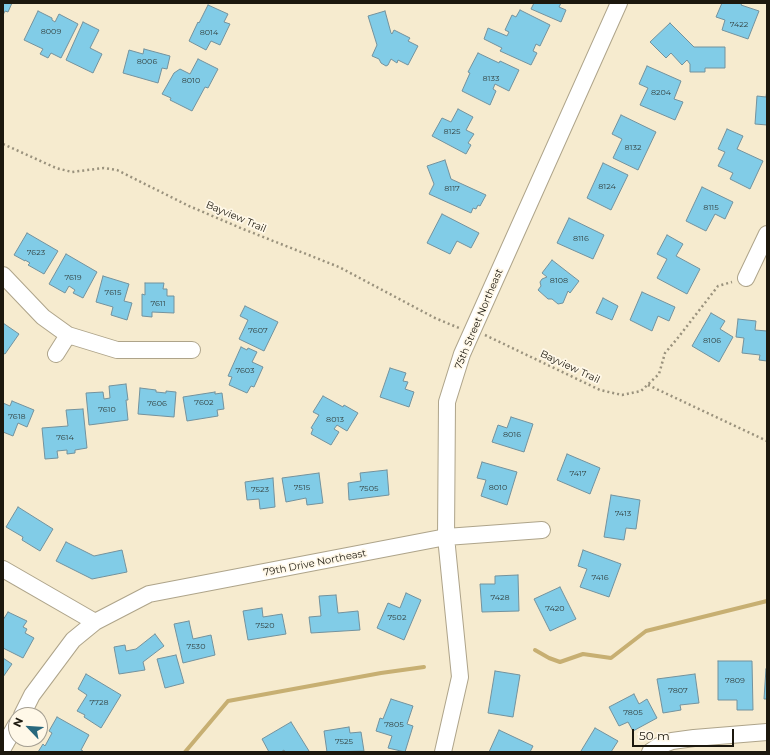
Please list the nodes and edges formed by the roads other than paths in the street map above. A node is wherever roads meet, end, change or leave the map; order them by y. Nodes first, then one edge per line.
1 (620, 3) edge
2 (767, 234) edge
3 (3, 275) edge
4 (746, 278) road end
5 (68, 335) junction
6 (192, 350) dead end
7 (56, 354) dead end
8 (542, 530) dead end
9 (446, 537) junction
10 (3, 570) edge
11 (95, 622) junction
12 (26, 707) edge
13 (767, 732) edge
14 (8, 739) edge
15 (3, 748) edge
16 (443, 752) edge
17 (650, 752) edge

1 - 9 street, 75th Street Northeast
2 - 4 street
3 - 5 street
5 - 6 street
5 - 7 street
8 - 9 street, 79th Drive Northeast
9 - 11 street, 79th Drive Northeast
9 - 16 street, 75th Street Northeast
10 - 11 street
11 - 12 street, 79th Drive Northeast
13 - 17 street
14 - 15 street

